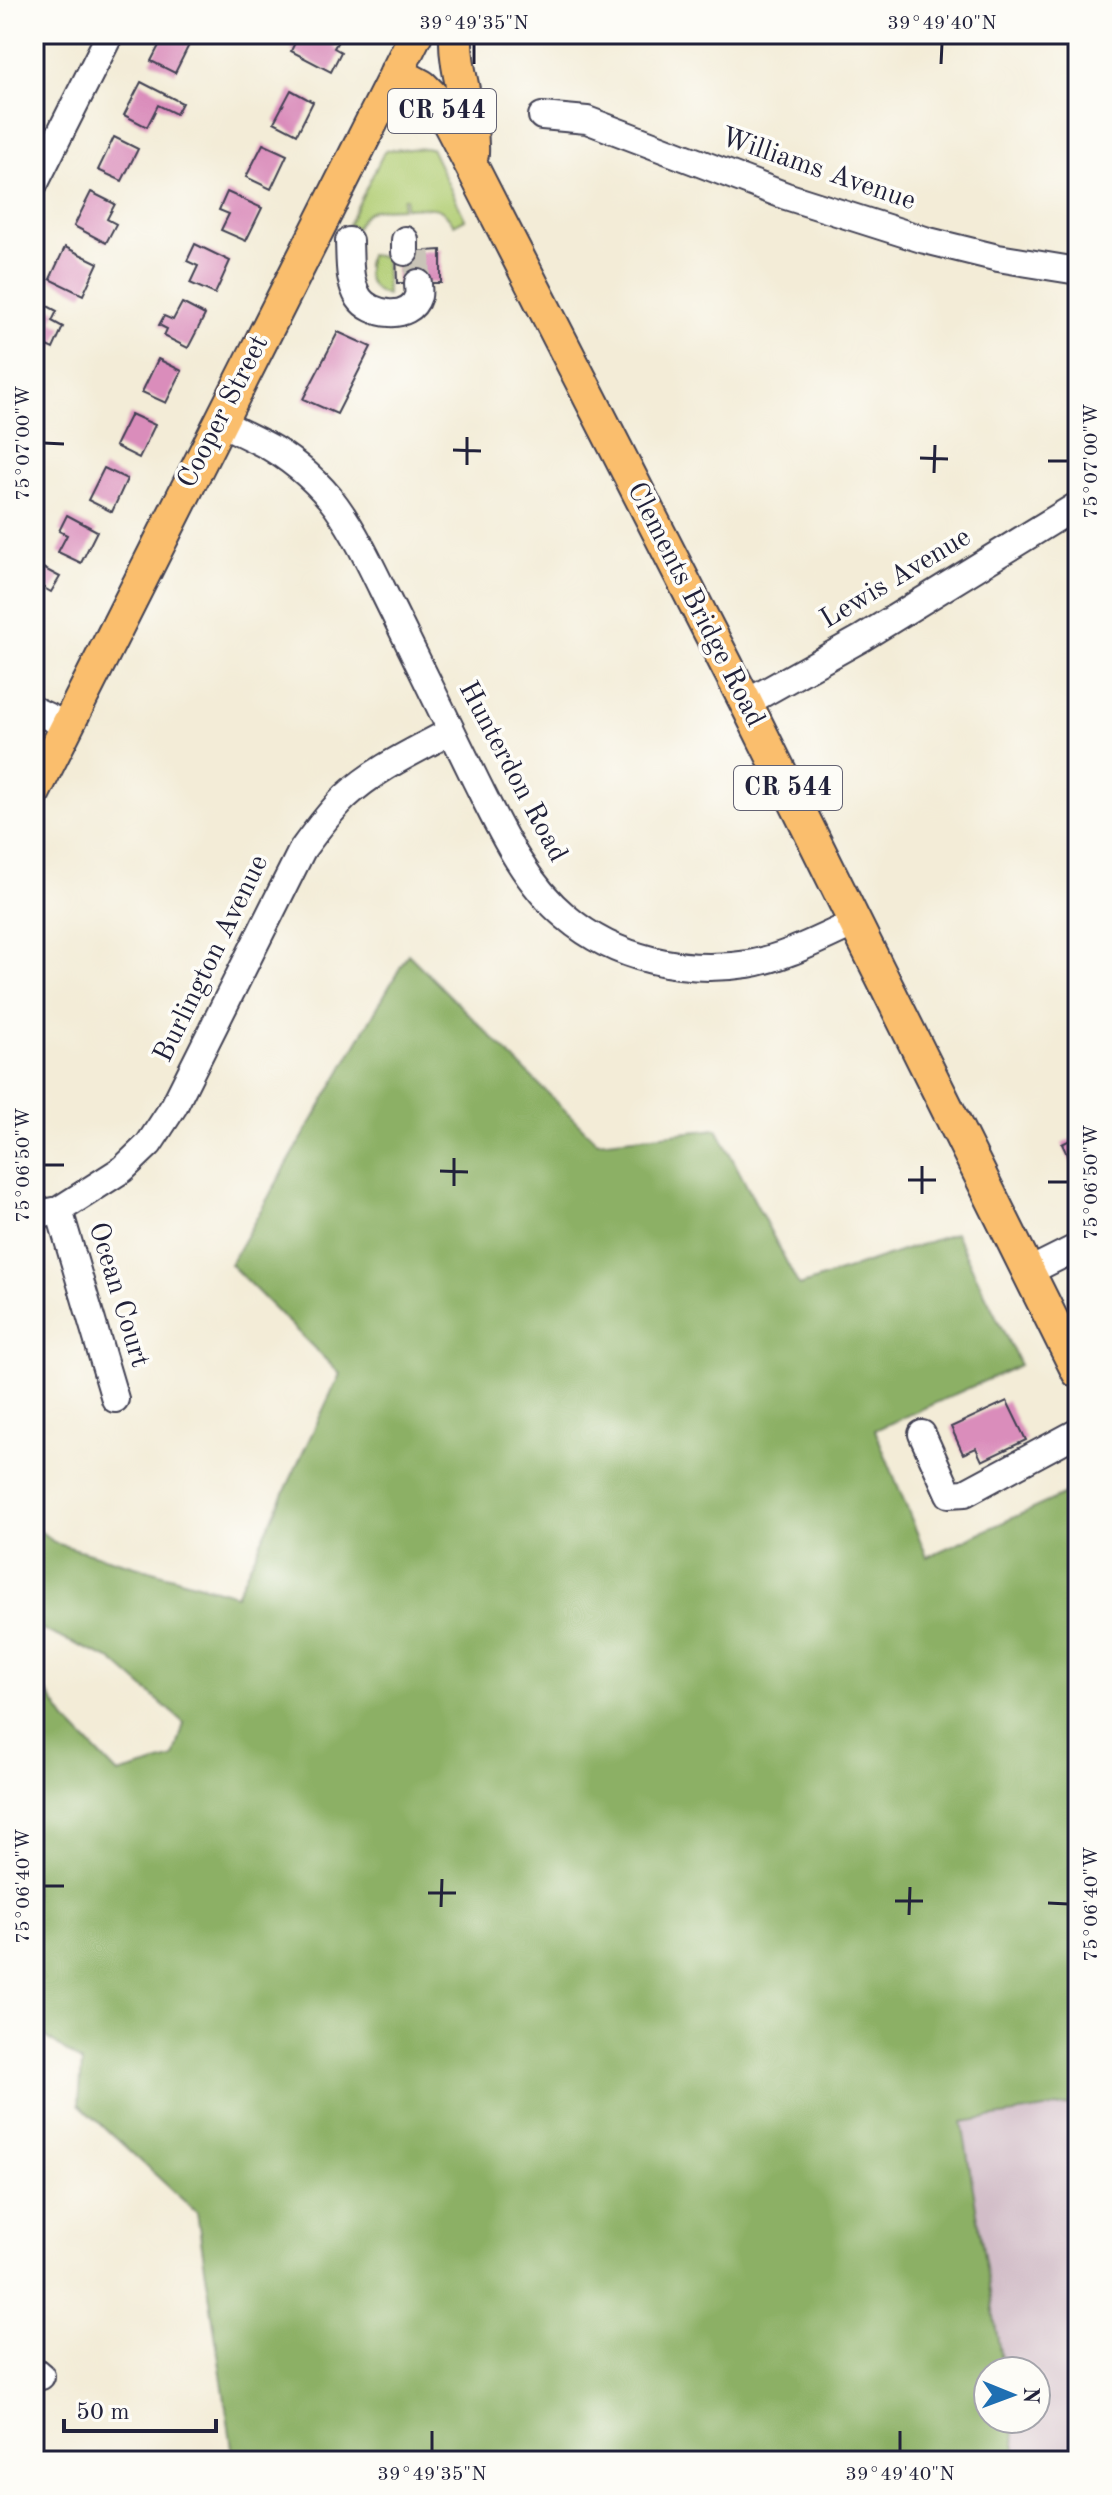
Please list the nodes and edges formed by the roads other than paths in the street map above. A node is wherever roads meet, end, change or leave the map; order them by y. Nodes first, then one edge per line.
1 (110, 34) edge
2 (416, 34) edge
3 (456, 34) edge
4 (396, 72) junction
5 (542, 116) dead end
6 (471, 165) junction
7 (34, 185) edge
8 (354, 241) dead end
9 (1078, 271) edge
10 (412, 283) tunnel mouth
11 (220, 421) junction
12 (1078, 505) edge
13 (746, 703) junction
14 (34, 710) edge
15 (68, 726) junction
16 (451, 731) junction
17 (34, 792) edge
18 (855, 923) junction
19 (46, 1212) edge
20 (1078, 1247) edge
21 (1028, 1272) junction
22 (1078, 1370) edge
23 (115, 1399) dead end
24 (1078, 1432) edge
25 (922, 1434) dead end

1 - 7 street
2 - 4 main road, Cooper Street
3 - 6 main road
4 - 6 main road, Clements Bridge Road / CR 544
4 - 11 main road, Cooper Street
5 - 9 street, Williams Avenue
6 - 13 main road, Clements Bridge Road / CR 544
8 - 10 street
11 - 15 main road, Cooper Street
11 - 16 street, Hunterdon Road
12 - 13 street, Lewis Avenue
13 - 18 main road, Clements Bridge Road / CR 544
14 - 15 street
15 - 17 main road, Cooper Street
16 - 18 street, Hunterdon Road
16 - 19 street, Burlington Avenue
18 - 21 main road, Clements Bridge Road / CR 544
19 - 23 street, Ocean Court
20 - 21 street
21 - 22 main road, Clements Bridge Road / CR 544
24 - 25 street

